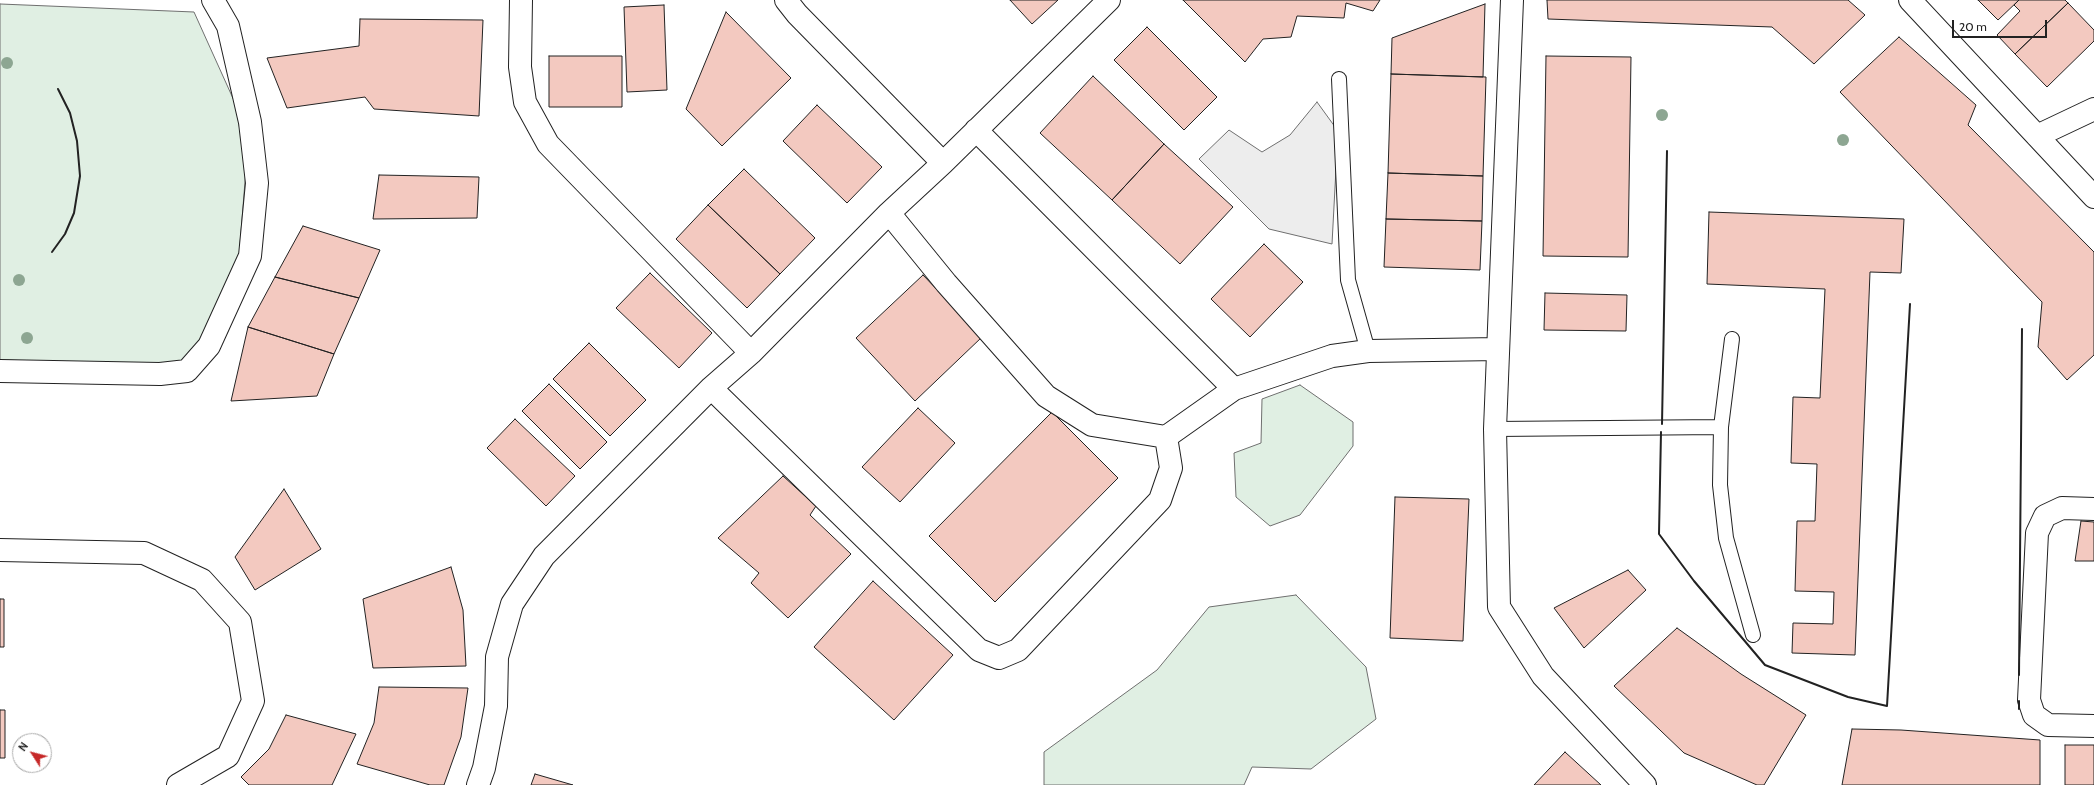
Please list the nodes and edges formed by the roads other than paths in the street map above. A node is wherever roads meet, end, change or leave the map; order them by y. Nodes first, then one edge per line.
1 (214, 0) edge
2 (521, 0) edge
3 (786, 0) edge
4 (1109, 0) edge
5 (1512, 0) edge
6 (1910, 0) edge
7 (1339, 80) dead end
8 (2094, 109) edge
9 (976, 130) junction
10 (2037, 136) junction
11 (943, 163) junction
12 (2094, 197) edge
13 (889, 213) junction
14 (1732, 338) dead end
15 (1498, 349) junction
16 (1368, 350) junction
17 (751, 353) junction
18 (0, 371) edge
19 (711, 388) junction
20 (1234, 389) junction
21 (1721, 427) junction
22 (1495, 429) junction
23 (1166, 437) junction
24 (2094, 509) edge
25 (0, 550) edge
26 (1753, 634) dead end
27 (2094, 726) edge
28 (178, 785) edge
29 (478, 785) edge
30 (1645, 785) edge

1 - 18 street
2 - 17 street
3 - 11 street
4 - 9 street
5 - 15 street
6 - 10 street
7 - 16 lane
8 - 10 street
9 - 11 street
9 - 20 street
10 - 12 street
11 - 13 street
13 - 17 street
13 - 23 street
14 - 21 lane
15 - 16 street
15 - 22 street
16 - 20 street
17 - 19 street
19 - 23 street
19 - 29 street
20 - 23 street
21 - 22 lane
21 - 26 lane
22 - 30 street
24 - 27 street
25 - 28 street

